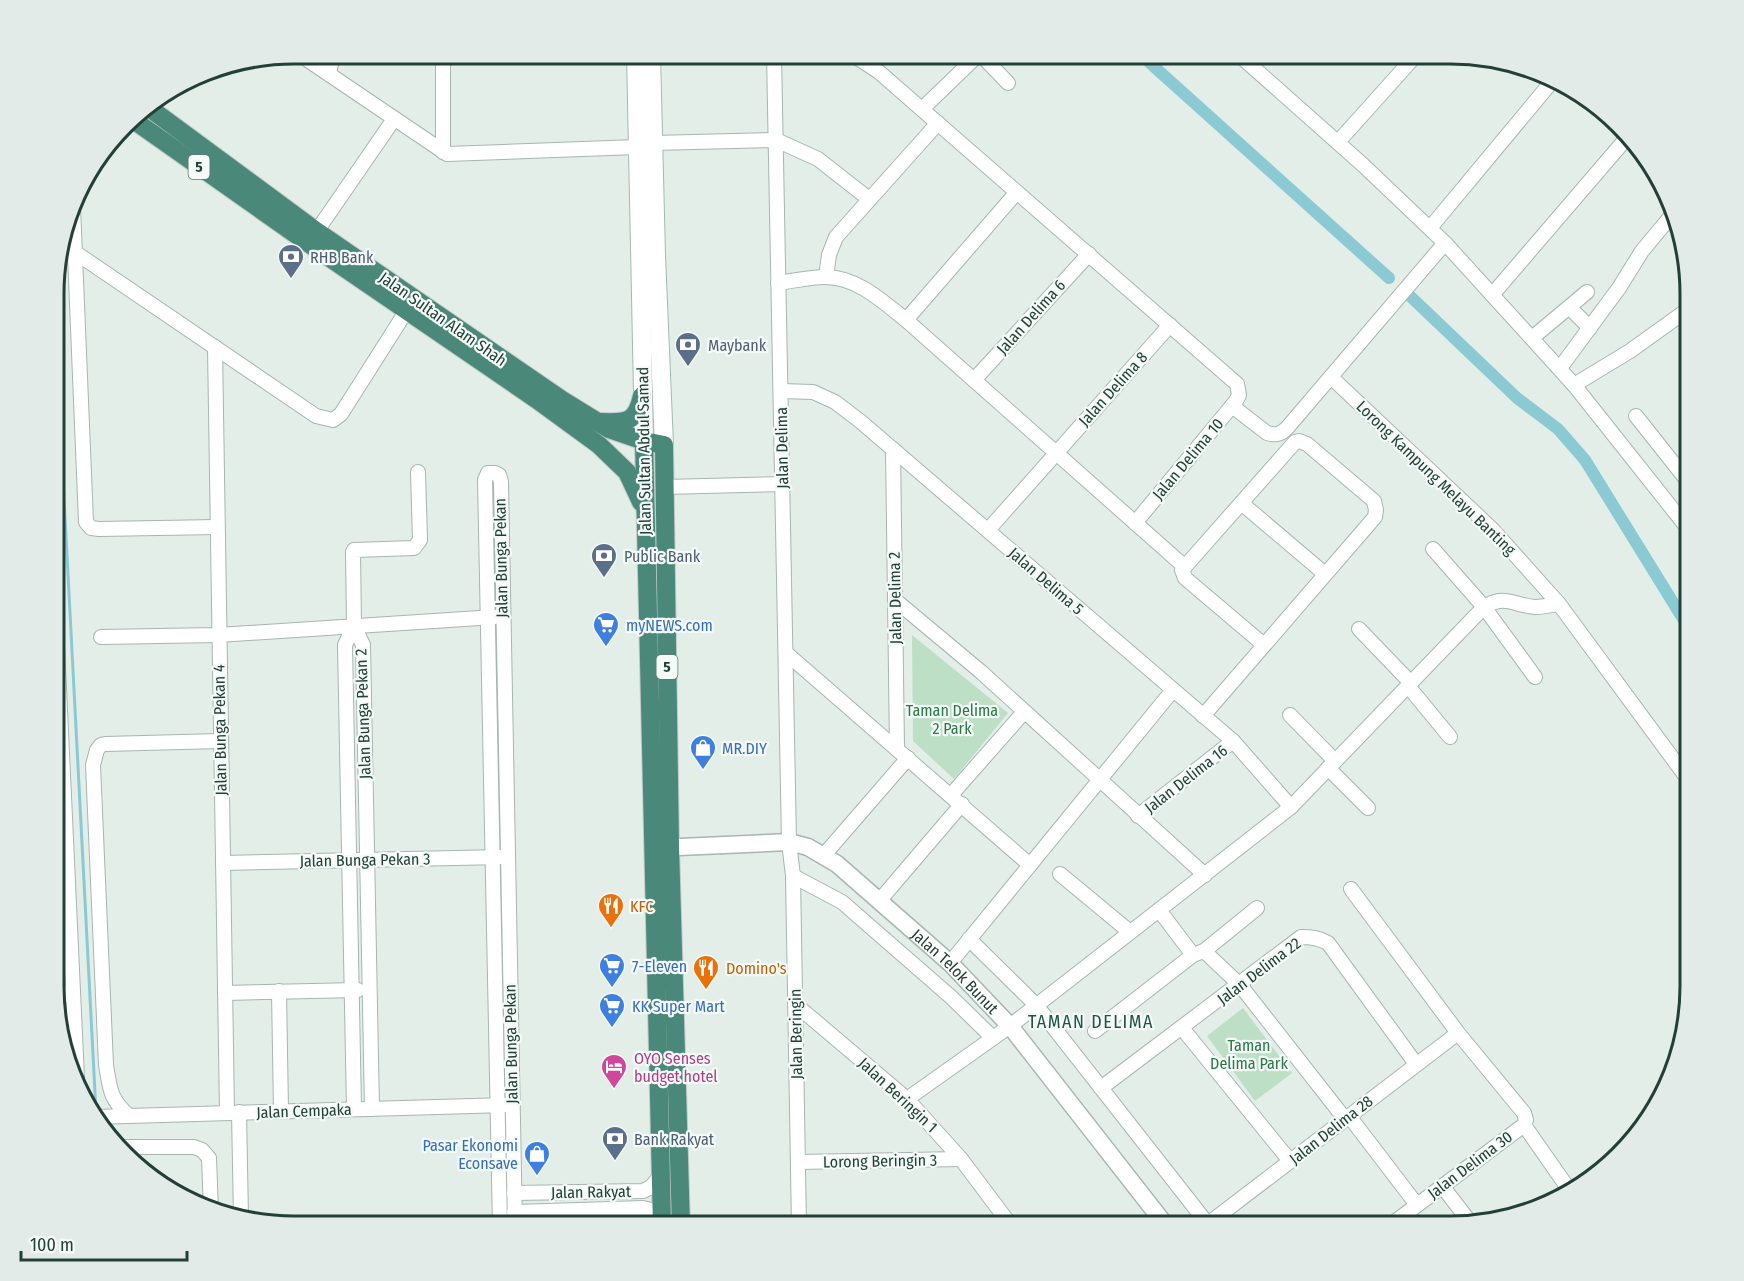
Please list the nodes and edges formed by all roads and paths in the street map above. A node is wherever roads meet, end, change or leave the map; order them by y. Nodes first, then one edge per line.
1 (314, 64) edge
2 (331, 64) edge
3 (443, 64) edge
4 (637, 64) edge
5 (650, 64) edge
6 (774, 64) edge
7 (867, 64) edge
8 (969, 64) edge
9 (990, 64) edge
10 (1249, 64) edge
11 (1408, 64) edge
12 (329, 74) junction
13 (1008, 83) dead end
14 (1548, 87) edge
15 (922, 109) junction
16 (155, 112) edge
17 (394, 118) junction
18 (938, 123) junction
19 (140, 124) edge
20 (776, 140) junction
21 (1338, 142) junction
22 (1622, 143) edge
23 (645, 145) junction
24 (443, 152) junction
25 (1017, 192) junction
26 (869, 199) junction
27 (1667, 221) edge
28 (74, 228) edge
29 (1430, 228) junction
30 (312, 237) junction
31 (1445, 243) junction
32 (76, 253) junction
33 (1089, 254) junction
34 (826, 277) junction
35 (778, 283) junction
36 (1587, 292) dead end
37 (1492, 295) junction
38 (1570, 308) junction
39 (407, 310) junction
40 (1680, 315) edge
41 (906, 320) junction
42 (1170, 325) junction
43 (1590, 328) junction
44 (1532, 338) junction
45 (214, 347) junction
46 (1560, 368) junction
47 (1331, 377) junction
48 (974, 380) junction
49 (1574, 385) junction
50 (781, 391) junction
51 (642, 396) junction
52 (1236, 401) junction
53 (1636, 416) dead end
54 (594, 422) junction
55 (644, 441) junction
56 (599, 445) junction
57 (664, 445) junction
58 (893, 448) junction
59 (1056, 453) junction
60 (644, 460) junction
61 (664, 465) junction
62 (418, 472) dead end
63 (1680, 472) edge
64 (782, 484) junction
65 (665, 487) junction
66 (1246, 507) dead end
67 (645, 512) junction
68 (1680, 520) edge
69 (1135, 523) junction
70 (217, 527) junction
71 (987, 530) junction
72 (1433, 549) dead end
73 (1185, 567) junction
74 (1325, 574) junction
75 (895, 600) junction
76 (1559, 604) junction
77 (1484, 607) junction
78 (495, 617) junction
79 (354, 626) junction
80 (1359, 630) dead end
81 (219, 635) junction
82 (101, 637) dead end
83 (1264, 645) junction
84 (786, 653) junction
85 (1536, 677) dead end
86 (1409, 684) junction
87 (1173, 690) junction
88 (1024, 712) junction
89 (1290, 715) dead end
90 (1203, 716) junction
91 (1450, 737) dead end
92 (220, 741) junction
93 (1233, 741) junction
94 (902, 753) junction
95 (1331, 765) junction
96 (1680, 770) edge
97 (1099, 780) junction
98 (956, 799) junction
99 (1291, 807) junction
100 (1368, 808) dead end
101 (1138, 816) junction
102 (789, 842) junction
103 (661, 848) junction
104 (824, 855) junction
105 (500, 858) junction
106 (367, 860) junction
107 (349, 861) junction
108 (223, 863) junction
109 (1030, 865) junction
110 (1060, 874) dead end
111 (1205, 875) junction
112 (793, 876) junction
113 (1351, 889) dead end
114 (880, 900) junction
115 (1257, 908) dead end
116 (1159, 910) junction
117 (64, 930) edge
118 (1130, 932) junction
119 (969, 939) junction
120 (1198, 953) junction
121 (950, 963) junction
122 (1240, 985) junction
123 (369, 989) junction
124 (351, 990) junction
125 (279, 991) junction
126 (225, 993) junction
127 (65, 994) edge
128 (73, 994) junction
129 (795, 1004) junction
130 (1036, 1005) junction
131 (1010, 1026) junction
132 (1182, 1028) junction
133 (1095, 1031) dead end
134 (1458, 1033) junction
135 (993, 1038) junction
136 (76, 1057) edge
137 (1416, 1064) junction
138 (1101, 1088) junction
139 (907, 1098) junction
140 (505, 1106) junction
141 (354, 1109) junction
142 (372, 1109) junction
143 (281, 1111) junction
144 (233, 1112) junction
145 (128, 1115) junction
146 (105, 1116) edge
147 (1347, 1117) junction
148 (1524, 1125) junction
149 (130, 1147) edge
150 (961, 1159) junction
151 (1290, 1161) junction
152 (798, 1162) junction
153 (660, 1175) junction
154 (1565, 1185) edge
155 (1442, 1186) junction
156 (514, 1193) junction
157 (211, 1200) edge
158 (1417, 1205) junction
159 (240, 1210) edge
160 (514, 1212) junction
161 (500, 1216) edge
162 (514, 1216) edge
163 (656, 1216) edge
164 (662, 1216) edge
165 (680, 1216) edge
166 (799, 1216) edge
167 (1004, 1216) edge
168 (1158, 1216) edge
169 (1200, 1216) edge
170 (1221, 1216) edge
171 (1402, 1216) edge
172 (1465, 1216) edge

1 - 12 street
2 - 12 street
3 - 24 street
4 - 23 main road, Jalan Sultan Abdul Samad
5 - 23 main road, Jalan Sultan Abdul Samad
6 - 20 street, Jalan Delima
7 - 15 street
8 - 15 street
9 - 13 street
10 - 21 street
11 - 21 street
12 - 17 street
14 - 29 street
15 - 18 street
16 - 30 highway, Jalan Sultan Alam Shah / 5
17 - 24 street
17 - 30 street
18 - 25 street
18 - 26 street
19 - 30 highway, Jalan Sultan Alam Shah / 5
20 - 23 street
20 - 26 street
20 - 35 street, Jalan Delima
21 - 29 street
22 - 37 street
23 - 24 street
23 - 51 main road, Jalan Sultan Abdul Samad
23 - 57 main road, Jalan Sultan Abdul Samad
25 - 33 street
25 - 41 street
26 - 34 street
27 - 43 street
28 - 32 street
29 - 31 street
30 - 39 highway, Jalan Sultan Alam Shah / 5
30 - 54 highway, Jalan Sultan Alam Shah / 5
31 - 37 street
31 - 47 street
32 - 45 street
32 - 70 street
33 - 42 street
33 - 48 street, Jalan Delima 6
34 - 35 street
34 - 41 street
35 - 50 street, Jalan Delima
36 - 38 street
37 - 44 street
38 - 43 street
38 - 44 street
39 - 45 street
39 - 56 highway, Jalan Sultan Alam Shah / 5
40 - 49 street
41 - 48 street
42 - 52 street
42 - 59 street, Jalan Delima 8
43 - 46 street
44 - 46 street
45 - 70 street, Jalan Bunga Pekan 4
46 - 49 street
47 - 52 street
47 - 76 street, Lorong Kampung Melayu Banting
48 - 59 street
49 - 68 street
50 - 58 street, Jalan Delima 5
50 - 64 street, Jalan Delima
51 - 54 highway
51 - 55 main road, Jalan Sultan Abdul Samad
52 - 69 street, Jalan Delima 10
53 - 63 street
54 - 55 highway, Jalan Sultan Alam Shah / 5
55 - 57 highway, Jalan Sultan Alam Shah / 5
55 - 60 highway, Jalan Sultan Abdul Samad / 5
56 - 60 highway, 5
56 - 67 highway
57 - 61 highway, Jalan Sultan Abdul Samad / 5
58 - 71 street, Jalan Delima 5
58 - 75 street, Jalan Delima 2
59 - 69 street
59 - 71 street, Jalan Delima 8
60 - 61 highway, 5
60 - 67 highway, Jalan Sultan Abdul Samad / 5
61 - 65 highway, Jalan Sultan Abdul Samad / 5
62 - 79 street
64 - 65 street
64 - 84 street, Jalan Delima
65 - 103 highway, Jalan Sultan Abdul Samad / 5
66 - 74 street
67 - 103 highway, Jalan Sultan Abdul Samad / 5
69 - 73 street
70 - 81 street, Jalan Bunga Pekan 4
71 - 87 street, Jalan Delima 5
72 - 77 street
73 - 74 street
73 - 83 street
74 - 83 street
75 - 88 street
75 - 94 street, Jalan Delima 2
76 - 77 street
76 - 96 street, Lorong Kampung Melayu Banting
77 - 85 street
77 - 86 street
78 - 78 street, Jalan Bunga Pekan
78 - 79 street
78 - 105 street, Jalan Bunga Pekan
79 - 81 street
79 - 106 street, Jalan Bunga Pekan 2
79 - 107 street, Jalan Bunga Pekan 2
80 - 86 street
81 - 82 street
81 - 92 street, Jalan Bunga Pekan 4
83 - 90 street
84 - 94 street
84 - 102 street, Jalan Delima
86 - 91 street
86 - 95 street
87 - 90 street, Jalan Delima 5
87 - 97 street
88 - 97 street
88 - 98 street
89 - 95 street
90 - 93 street, Jalan Delima 5
92 - 108 street, Jalan Bunga Pekan 4
92 - 145 street
93 - 99 street, Jalan Delima 5
93 - 101 street, Jalan Delima 16
94 - 98 street
94 - 104 street
95 - 99 street
95 - 100 street
97 - 101 street
97 - 109 street
98 - 109 street
98 - 114 street
99 - 111 street
101 - 111 street
102 - 103 street, Jalan Telok Bunut
102 - 104 street, Jalan Telok Bunut
102 - 112 street, Jalan Beringin
103 - 153 highway, 5
103 - 165 highway, 5
104 - 114 street, Jalan Telok Bunut
105 - 106 street, Jalan Bunga Pekan 3
105 - 140 street, Jalan Bunga Pekan
106 - 107 street, Jalan Bunga Pekan 3
106 - 123 street, Jalan Bunga Pekan 2
107 - 108 street, Jalan Bunga Pekan 3
107 - 124 street, Jalan Bunga Pekan 2
108 - 126 street, Jalan Bunga Pekan 4
109 - 119 street
110 - 118 street
111 - 116 street
112 - 129 street, Jalan Beringin
112 - 135 street
113 - 134 street
114 - 121 street, Jalan Telok Bunut
115 - 120 street
116 - 118 street
116 - 120 street
117 - 128 street
118 - 130 street
119 - 121 street
119 - 130 street
120 - 122 street
120 - 133 street
121 - 131 street, Jalan Telok Bunut
122 - 132 street, Jalan Delima 22
122 - 137 street, Jalan Delima 22
122 - 147 street
123 - 124 street
123 - 142 street, Jalan Bunga Pekan 2
124 - 125 street
124 - 141 street, Jalan Bunga Pekan 2
125 - 126 street
125 - 143 street
126 - 144 street, Jalan Bunga Pekan 4
127 - 128 street
128 - 136 street
129 - 139 street, Jalan Beringin 1
129 - 152 street, Jalan Beringin
130 - 131 street
130 - 138 street
131 - 135 street
131 - 168 street, Jalan Telok Bunut
132 - 138 street, Jalan Delima 22
132 - 151 street
134 - 137 street, Jalan Delima 28
134 - 148 street
135 - 139 street
137 - 147 street, Jalan Delima 28
138 - 169 street
139 - 150 street, Jalan Beringin 1
140 - 142 street, Jalan Cempaka
140 - 156 street, Jalan Bunga Pekan
140 - 161 street, Jalan Bunga Pekan
141 - 142 street, Jalan Cempaka
141 - 143 street, Jalan Cempaka
143 - 144 street, Jalan Cempaka
144 - 145 street, Jalan Cempaka
144 - 159 street, Jalan Bunga Pekan 4
145 - 146 street, Jalan Cempaka
147 - 151 street, Jalan Delima 28
147 - 158 street
148 - 154 street
148 - 155 street, Jalan Delima 30
149 - 157 street
150 - 152 street, Lorong Beringin 3
150 - 167 street, Jalan Beringin 1
151 - 170 street, Jalan Delima 28
152 - 166 street, Jalan Beringin
153 - 156 street, Jalan Rakyat
153 - 164 highway, 5
155 - 158 street, Jalan Delima 30
155 - 172 street
156 - 160 street, Jalan Bunga Pekan
158 - 171 street, Jalan Delima 30
160 - 162 street, Jalan Bunga Pekan
160 - 163 street

